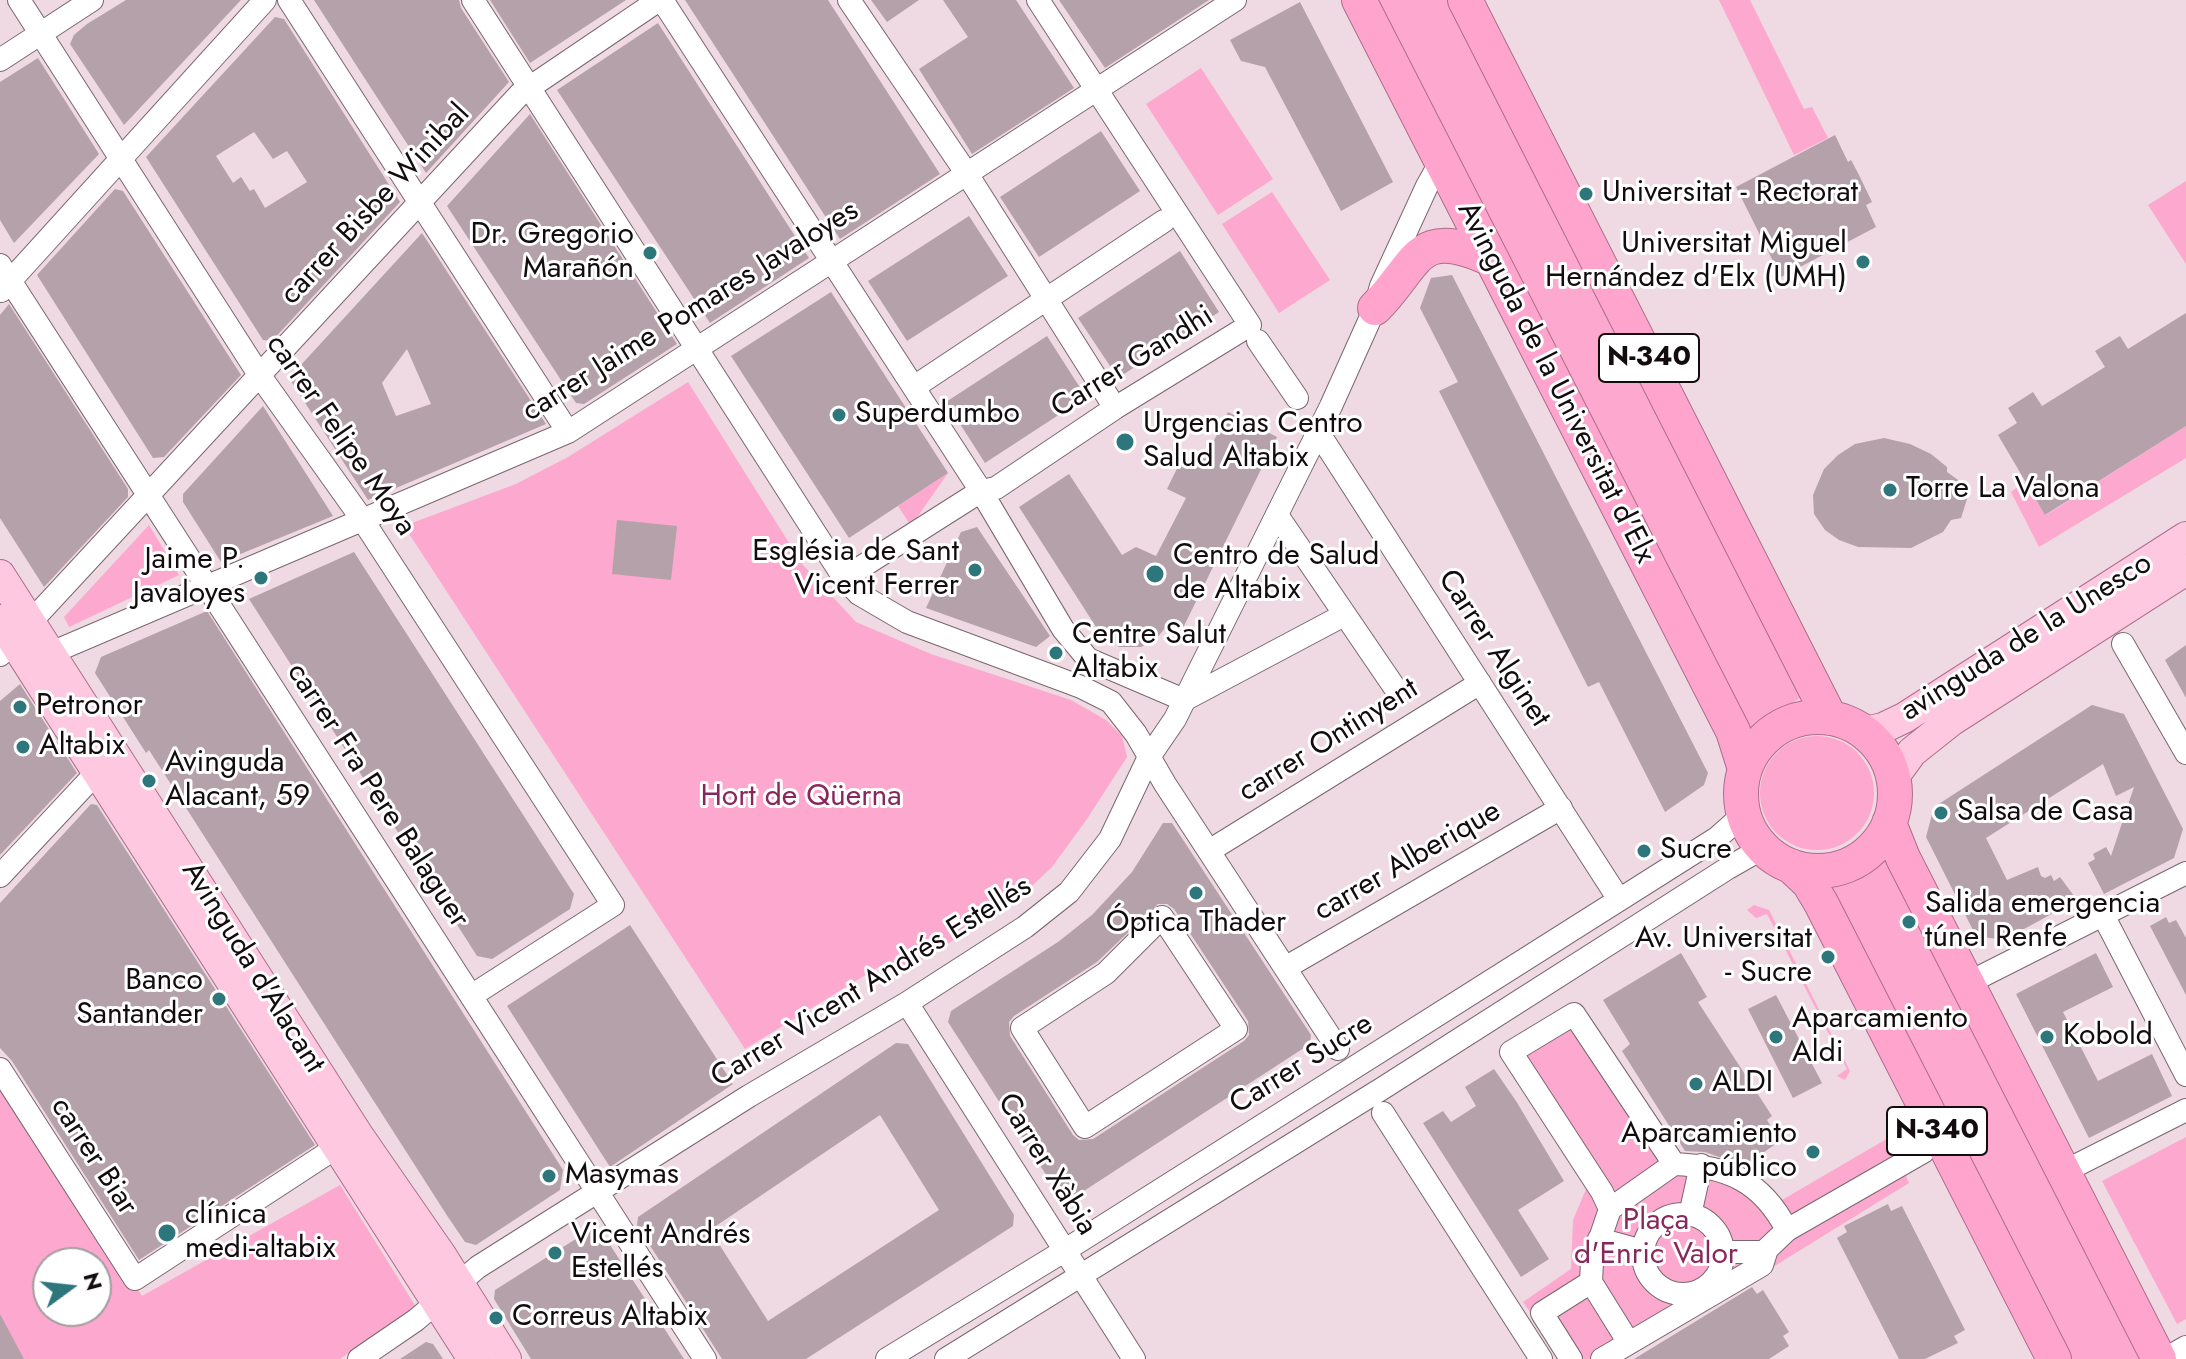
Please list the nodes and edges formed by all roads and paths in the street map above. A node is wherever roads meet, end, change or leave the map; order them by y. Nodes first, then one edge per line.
1 (19, 0) edge
2 (92, 0) edge
3 (265, 0) edge
4 (289, 0) edge
5 (473, 0) edge
6 (661, 0) edge
7 (849, 0) edge
8 (1038, 0) edge
9 (1359, 0) edge
10 (1465, 0) edge
11 (1226, 2) edge
12 (41, 33) junction
13 (0, 60) edge
14 (528, 88) junction
15 (1096, 90) junction
16 (120, 159) junction
17 (1441, 161) junction
18 (967, 174) junction
19 (420, 202) junction
20 (1164, 221) dead end
21 (1491, 259) junction
22 (833, 260) junction
23 (4, 279) edge
24 (1048, 300) junction
25 (1375, 308) junction
26 (1254, 333) junction
27 (697, 348) junction
28 (260, 376) junction
29 (914, 387) junction
30 (1297, 398) dead end
31 (1115, 408) junction
32 (568, 432) junction
33 (1318, 432) junction
34 (981, 491) junction
35 (149, 496) junction
36 (1277, 515) junction
37 (362, 519) junction
38 (2186, 537) edge
39 (2186, 570) edge
40 (0, 575) edge
41 (844, 578) junction
42 (206, 586) junction
43 (1344, 615) junction
44 (11, 634) edge
45 (2123, 644) dead end
46 (51, 653) junction
47 (1480, 683) junction
48 (1397, 691) dead end
49 (1184, 700) junction
50 (1830, 718) junction
51 (1865, 732) junction
52 (2186, 753) edge
53 (1149, 757) junction
54 (1745, 769) junction
55 (97, 772) junction
56 (1893, 778) junction
57 (1561, 808) junction
58 (1744, 814) junction
59 (1889, 823) junction
60 (1209, 851) junction
61 (1777, 857) junction
62 (2186, 873) edge
63 (0, 876) edge
64 (1618, 898) junction
65 (2103, 915) junction
66 (1285, 968) junction
67 (1968, 983) junction
68 (471, 996) junction
69 (907, 1003) junction
70 (1236, 1029) joint
71 (1338, 1049) dead end
72 (0, 1069) edge
73 (2186, 1075) edge
74 (2186, 1110) edge
75 (1383, 1113) dead end
76 (337, 1147) junction
77 (1923, 1152) dead end
78 (1674, 1164) junction
79 (1701, 1165) junction
80 (2077, 1165) dead end
81 (598, 1192) junction
82 (1610, 1209) junction
83 (1690, 1215) junction
84 (1787, 1230) junction
85 (1599, 1239) junction
86 (1064, 1251) junction
87 (1643, 1251) junction
88 (1722, 1252) junction
89 (1766, 1252) junction
90 (1081, 1277) junction
91 (1591, 1282) junction
92 (1671, 1292) junction
93 (448, 1293) junction
94 (1662, 1323) junction
95 (1629, 1343) junction
96 (2186, 1347) edge
97 (359, 1359) edge
98 (473, 1359) edge
99 (506, 1359) edge
100 (705, 1359) edge
101 (887, 1359) edge
102 (946, 1359) edge
103 (1134, 1359) edge
104 (1541, 1359) edge
105 (1571, 1359) edge
106 (1602, 1359) edge
107 (2054, 1359) edge
108 (2162, 1359) edge

1 - 12 street, carrer Felipe Moya
2 - 12 street
3 - 16 street
4 - 19 street
5 - 14 street
6 - 14 street, carrer Bisbe Winibal
6 - 22 street
7 - 18 street
8 - 15 street
9 - 17 highway, Avinguda de la Universitat d'Elx / N-340
10 - 50 highway, N-340
11 - 15 street, carrer Jaime Pomares Javaloyes
12 - 13 street
12 - 16 street, carrer Felipe Moya
14 - 19 street, carrer Bisbe Winibal
14 - 27 street
15 - 18 street, carrer Jaime Pomares Javaloyes
15 - 26 street
16 - 23 street
16 - 28 street, carrer Felipe Moya
17 - 21 highway, Avinguda de la Universitat d'Elx / N-340
17 - 25 street, Carrer Vicent Andrés Estellés
18 - 22 street, carrer Jaime Pomares Javaloyes
18 - 24 street
19 - 28 street, carrer Bisbe Winibal
19 - 32 street
20 - 24 street
21 - 25 highway
21 - 54 highway, Avinguda de la Universitat d'Elx / N-340
22 - 27 street, carrer Jaime Pomares Javaloyes
22 - 29 street
23 - 35 street, carrer Fra Pere Balaguer
24 - 29 street
24 - 31 street
25 - 33 street, Carrer Vicent Andrés Estellés
26 - 30 street
26 - 31 street, Carrer Gandhi
27 - 32 street, carrer Jaime Pomares Javaloyes
27 - 41 street
28 - 35 street, carrer Bisbe Winibal
28 - 37 street, carrer Felipe Moya
29 - 34 street
31 - 34 street, Carrer Gandhi
32 - 37 street, carrer Jaime Pomares Javaloyes
33 - 36 street, Carrer Vicent Andrés Estellés
33 - 47 street, Carrer Alginet
34 - 41 street, Carrer Gandhi
34 - 49 street
35 - 42 street, carrer Fra Pere Balaguer
35 - 44 street, carrer Bisbe Winibal
36 - 43 street
36 - 49 street, Carrer Vicent Andrés Estellés
37 - 42 street, carrer Jaime Pomares Javaloyes
37 - 68 street, carrer Felipe Moya
38 - 51 main road, avinguda de la Unesco
39 - 56 main road, avinguda de la Unesco
40 - 44 main road, Avinguda d'Alacant
41 - 53 street
42 - 46 street, carrer Jaime Pomares Javaloyes
42 - 68 street, carrer Fra Pere Balaguer
43 - 48 street
43 - 49 street
44 - 46 main road, Avinguda d'Alacant
44 - 55 main road, Avinguda d'Alacant
45 - 52 street
46 - 93 main road, Avinguda d'Alacant
47 - 57 street, Carrer Alginet
47 - 60 street, carrer Ontinyent
49 - 53 street, Carrer Vicent Andrés Estellés
50 - 51 highway, N-340
50 - 54 highway, N-340
51 - 56 highway
53 - 60 street
53 - 69 street, Carrer Vicent Andrés Estellés
54 - 58 highway, N-340
55 - 63 street
55 - 76 main road, Avinguda d'Alacant
56 - 59 highway, N-340
57 - 64 street, Carrer Alginet
57 - 66 street, carrer Alberique
58 - 61 highway, N-340
58 - 64 street, Carrer Sucre
59 - 61 highway
59 - 67 highway, N-340
60 - 66 street
61 - 90 street, Carrer Sucre
61 - 107 highway, N-340
62 - 65 street
64 - 86 street, Carrer Sucre
65 - 67 street
65 - 73 street
66 - 71 street
67 - 108 highway, N-340
68 - 81 street, carrer Fra Pere Balaguer
69 - 81 street, Carrer Vicent Andrés Estellés
69 - 86 street, Carrer Xàbia
70 - 70 street
72 - 76 street, carrer Biar
74 - 80 street
75 - 104 street
76 - 93 main road, Avinguda d'Alacant
77 - 84 street
78 - 79 street
78 - 82 street
78 - 82 street
79 - 83 street
79 - 84 street
81 - 93 street, Carrer Vicent Andrés Estellés
81 - 100 street, carrer Fra Pere Balaguer
82 - 85 street
83 - 87 street
83 - 88 street
84 - 89 street
85 - 87 street
85 - 91 street
86 - 90 street, Carrer Xàbia
86 - 101 street, Carrer Sucre
87 - 92 street
88 - 89 street
88 - 92 street
89 - 94 street
90 - 102 street, Carrer Sucre
90 - 103 street, Carrer Xàbia
91 - 95 street
91 - 105 street
92 - 94 street
93 - 97 street, Carrer Vicent Andrés Estellés
93 - 98 main road, Avinguda d'Alacant
93 - 99 main road, Avinguda d'Alacant
94 - 95 street
95 - 106 street
96 - 108 street

